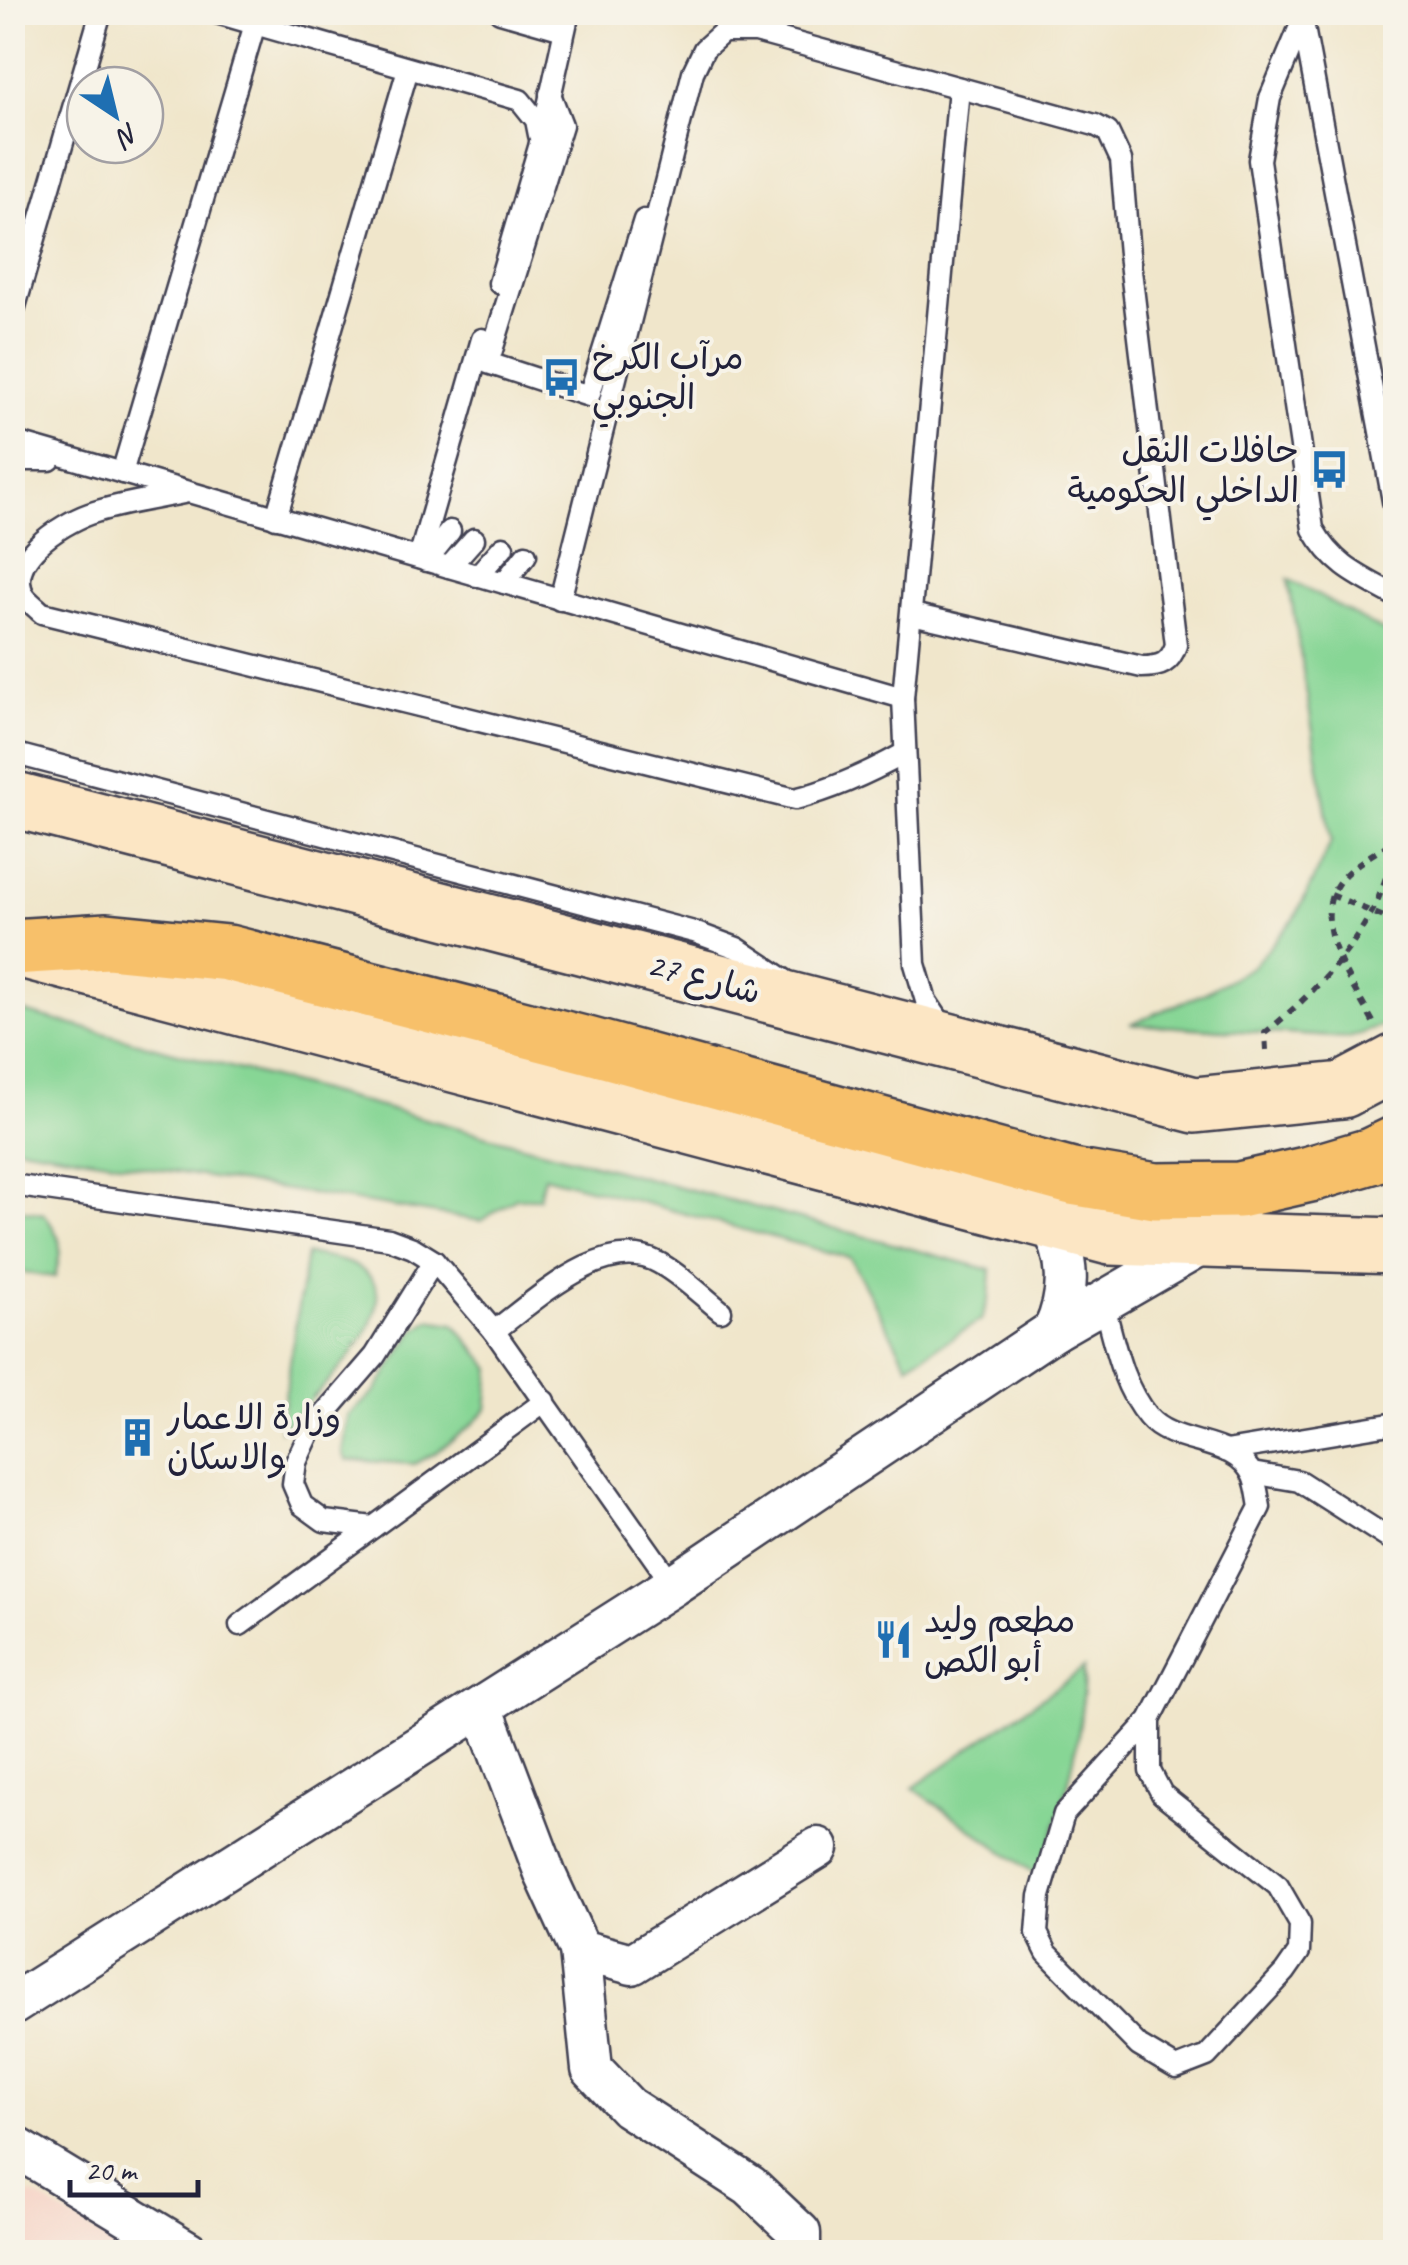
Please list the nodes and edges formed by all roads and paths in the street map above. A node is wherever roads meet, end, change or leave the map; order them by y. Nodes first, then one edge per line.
1 (101, 12) edge
2 (213, 12) edge
3 (500, 12) edge
4 (1304, 16) edge
5 (566, 22) edge
6 (255, 24) junction
7 (408, 69) junction
8 (959, 88) junction
9 (550, 94) junction
10 (681, 122) junction
11 (539, 147) junction
12 (12, 316) edge
13 (12, 442) edge
14 (12, 460) edge
15 (75, 460) junction
16 (122, 473) junction
17 (188, 492) junction
18 (1396, 517) edge
19 (276, 518) junction
20 (450, 531) dead end
21 (474, 538) dead end
22 (503, 547) dead end
23 (526, 555) dead end
24 (422, 560) junction
25 (449, 567) junction
26 (478, 576) junction
27 (504, 583) junction
28 (1396, 596) edge
29 (560, 600) junction
30 (912, 614) junction
31 (903, 698) junction
32 (12, 753) edge
33 (905, 753) junction
34 (12, 799) edge
35 (1396, 844) edge
36 (1330, 895) junction
37 (1372, 912) junction
38 (1396, 922) edge
39 (12, 947) edge
40 (1339, 961) junction
41 (811, 1006) junction
42 (955, 1043) junction
43 (1395, 1063) edge
44 (1369, 1092) edge
45 (1269, 1098) junction
46 (1396, 1144) edge
47 (12, 1185) edge
48 (1049, 1221) junction
49 (1396, 1233) edge
50 (1212, 1239) junction
51 (1336, 1242) junction
52 (1396, 1246) edge
53 (434, 1261) junction
54 (1103, 1302) junction
55 (721, 1311) dead end
56 (1054, 1330) junction
57 (494, 1331) junction
58 (545, 1401) junction
59 (1396, 1422) edge
60 (1226, 1451) junction
61 (1252, 1474) junction
62 (373, 1527) junction
63 (1396, 1543) edge
64 (674, 1585) junction
65 (240, 1625) dead end
66 (482, 1706) junction
67 (1150, 1720) junction
68 (818, 1848) dead end
69 (580, 1950) junction
70 (12, 2005) edge
71 (12, 2144) edge
72 (190, 2252) edge
73 (800, 2252) edge

1 - 12 lane
2 - 6 lane
3 - 5 lane
4 - 18 lane
4 - 28 lane
5 - 9 lane
6 - 7 lane
6 - 16 lane
7 - 11 lane
7 - 19 lane
8 - 10 lane
8 - 30 lane
8 - 30 lane
9 - 10 lane
9 - 11 lane
10 - 29 lane
11 - 24 lane
13 - 15 lane
14 - 15 lane
15 - 16 lane
16 - 17 lane
17 - 19 lane
17 - 33 lane
19 - 24 lane
20 - 24 lane
21 - 25 lane
22 - 26 lane
23 - 27 lane
24 - 25 lane
25 - 26 lane
26 - 27 lane
27 - 29 lane
29 - 31 lane
30 - 31 lane
31 - 33 lane
32 - 41 lane
33 - 42 lane
34 - 41 main road, شارع 27
35 - 36 path
35 - 37 path
36 - 37 path
36 - 40 path
37 - 38 path
37 - 40 path
39 - 46 main road
39 - 48 main road
40 - 43 path
40 - 45 path
41 - 42 main road, شارع 27
42 - 45 main road, شارع 27
43 - 44 main road, شارع 27
44 - 45 main road, شارع 27
47 - 53 lane
48 - 50 main road
48 - 56 street
49 - 51 main road
50 - 51 main road
50 - 54 street
51 - 52 main road
53 - 57 lane
53 - 62 lane
54 - 56 street
54 - 60 lane
55 - 57 lane
56 - 64 street
57 - 58 lane
58 - 62 lane
58 - 64 lane
59 - 60 lane
60 - 61 lane
61 - 63 lane
61 - 67 lane
62 - 65 lane
64 - 66 street
66 - 69 street
66 - 70 street
67 - 67 lane
68 - 69 street
69 - 73 street
71 - 72 street

